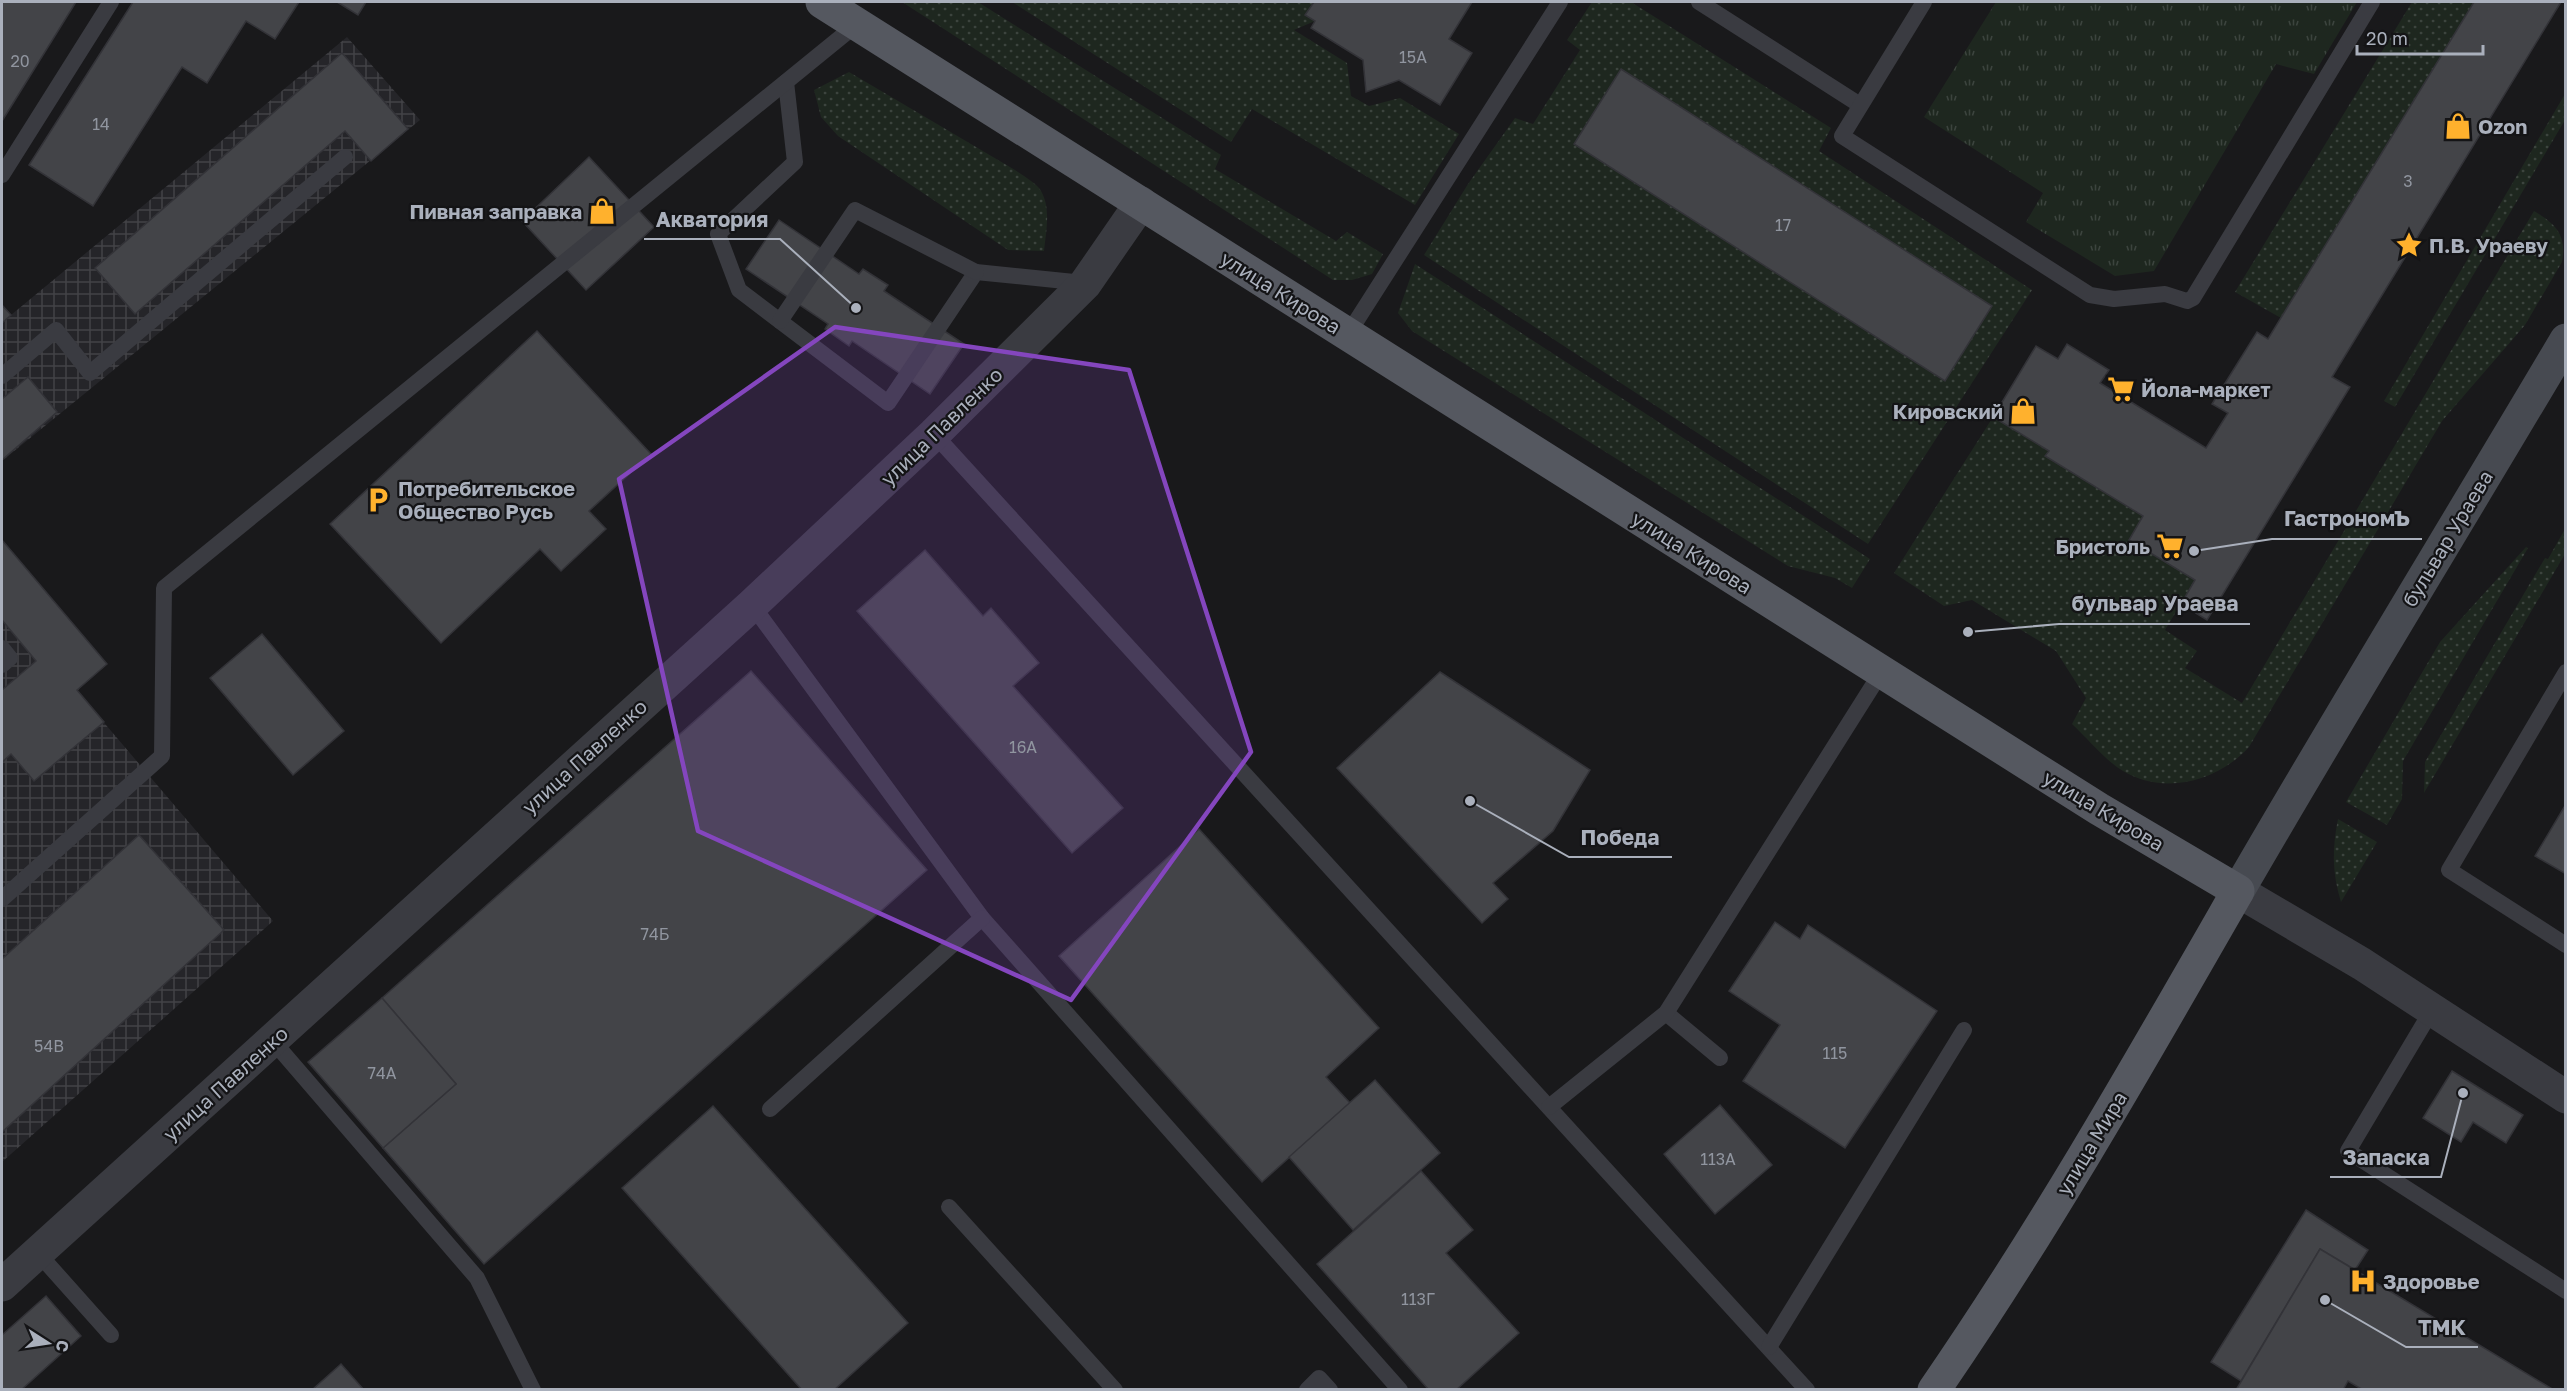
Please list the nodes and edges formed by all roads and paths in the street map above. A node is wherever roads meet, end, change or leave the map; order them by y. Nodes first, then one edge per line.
1 (111, 2) edge
2 (822, 2) edge
3 (1560, 2) edge
4 (1699, 2) edge
5 (1924, 2) edge
6 (2372, 2) edge
7 (857, 24) junction
8 (786, 82) junction
9 (1860, 105) junction
10 (345, 157) dead end
11 (2, 174) edge
12 (1141, 203) junction
13 (976, 272) junction
14 (1085, 284) junction
15 (780, 321) junction
16 (1348, 334) junction
17 (2565, 340) edge
18 (2, 376) edge
19 (934, 434) junction
20 (752, 604) junction
21 (2, 648) edge
22 (2, 665) edge
23 (1882, 671) junction
24 (2565, 672) edge
25 (2238, 891) junction
26 (2, 900) edge
27 (982, 918) junction
28 (2565, 945) edge
29 (2432, 1010) junction
30 (1666, 1013) junction
31 (1964, 1030) dead end
32 (272, 1040) junction
33 (1720, 1058) dead end
34 (2565, 1097) edge
35 (1549, 1107) junction
36 (770, 1109) dead end
37 (949, 1207) dead end
38 (37, 1252) junction
39 (2, 1285) edge
40 (2565, 1291) edge
41 (111, 1335) dead end
42 (1769, 1347) junction
43 (533, 1389) edge
44 (1115, 1389) edge
45 (1306, 1389) edge
46 (1330, 1389) edge
47 (1401, 1389) edge
48 (1807, 1389) edge
49 (1934, 1389) edge

1 - 11 lane
2 - 7 main road, улица Кирова
3 - 16 lane
4 - 9 lane
5 - 9 lane
6 - 9 lane
7 - 8 lane
7 - 12 main road, улица Кирова
8 - 15 lane
8 - 26 lane
10 - 18 lane
12 - 14 street, улица Павленко
12 - 16 main road, улица Кирова
13 - 14 lane
13 - 15 lane
13 - 15 lane
14 - 19 street, улица Павленко
16 - 23 main road, улица Кирова
17 - 25 main road, бульвар Ураева
19 - 20 street, улица Павленко
19 - 35 lane
20 - 27 lane
20 - 32 street, улица Павленко
21 - 22 lane
23 - 25 main road, улица Кирова
23 - 30 lane
24 - 28 lane
25 - 29 street, улица Кирова
25 - 49 main road, улица Мира
27 - 36 lane
27 - 47 lane
29 - 34 street, улица Кирова
29 - 40 lane
30 - 33 lane
30 - 35 lane
31 - 42 lane
32 - 38 street, улица Павленко
32 - 43 lane
35 - 42 lane
37 - 44 lane
38 - 39 street, улица Павленко
38 - 41 lane
42 - 48 lane
45 - 46 lane

